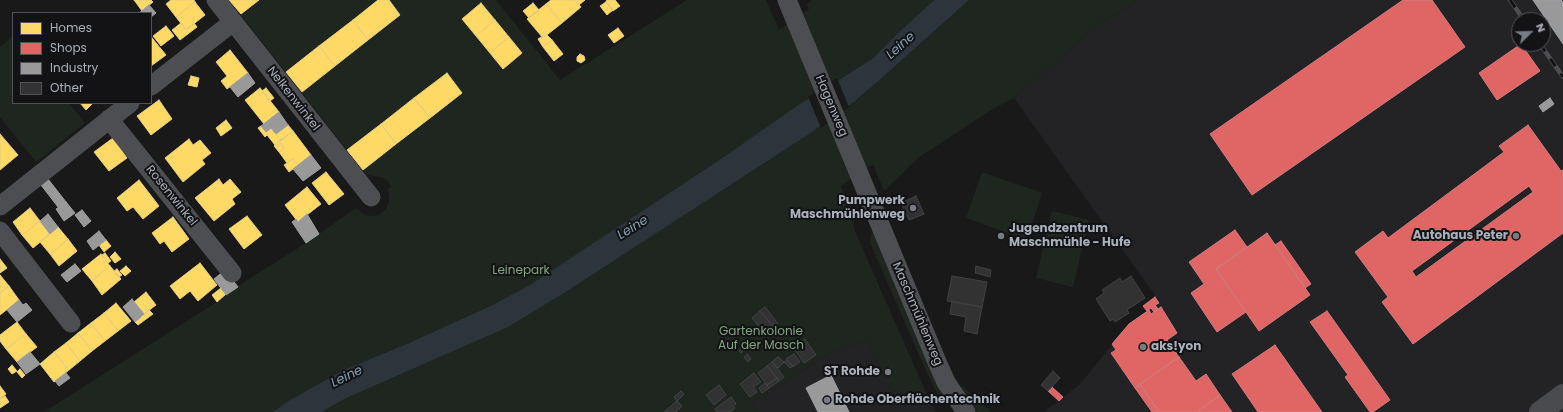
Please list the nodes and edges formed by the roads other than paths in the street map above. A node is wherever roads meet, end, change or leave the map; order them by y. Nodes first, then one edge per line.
1 (216, 0) edge
2 (789, 5) edge
3 (233, 22) junction
4 (152, 85) edge
5 (129, 104) edge
6 (109, 119) junction
7 (371, 198) dead end
8 (0, 206) edge
9 (875, 211) joint
10 (0, 231) edge
11 (232, 273) dead end
12 (71, 323) dead end
13 (1563, 395) edge
14 (966, 412) edge
15 (1540, 412) edge

1 - 3 street, Nelkenwinkel
2 - 9 street, Hagenweg
3 - 4 street
3 - 7 street, Nelkenwinkel
5 - 6 street
6 - 8 street
6 - 11 street, Rosenwinkel
9 - 14 street, Maschmühlenweg
10 - 12 street
13 - 15 main road

